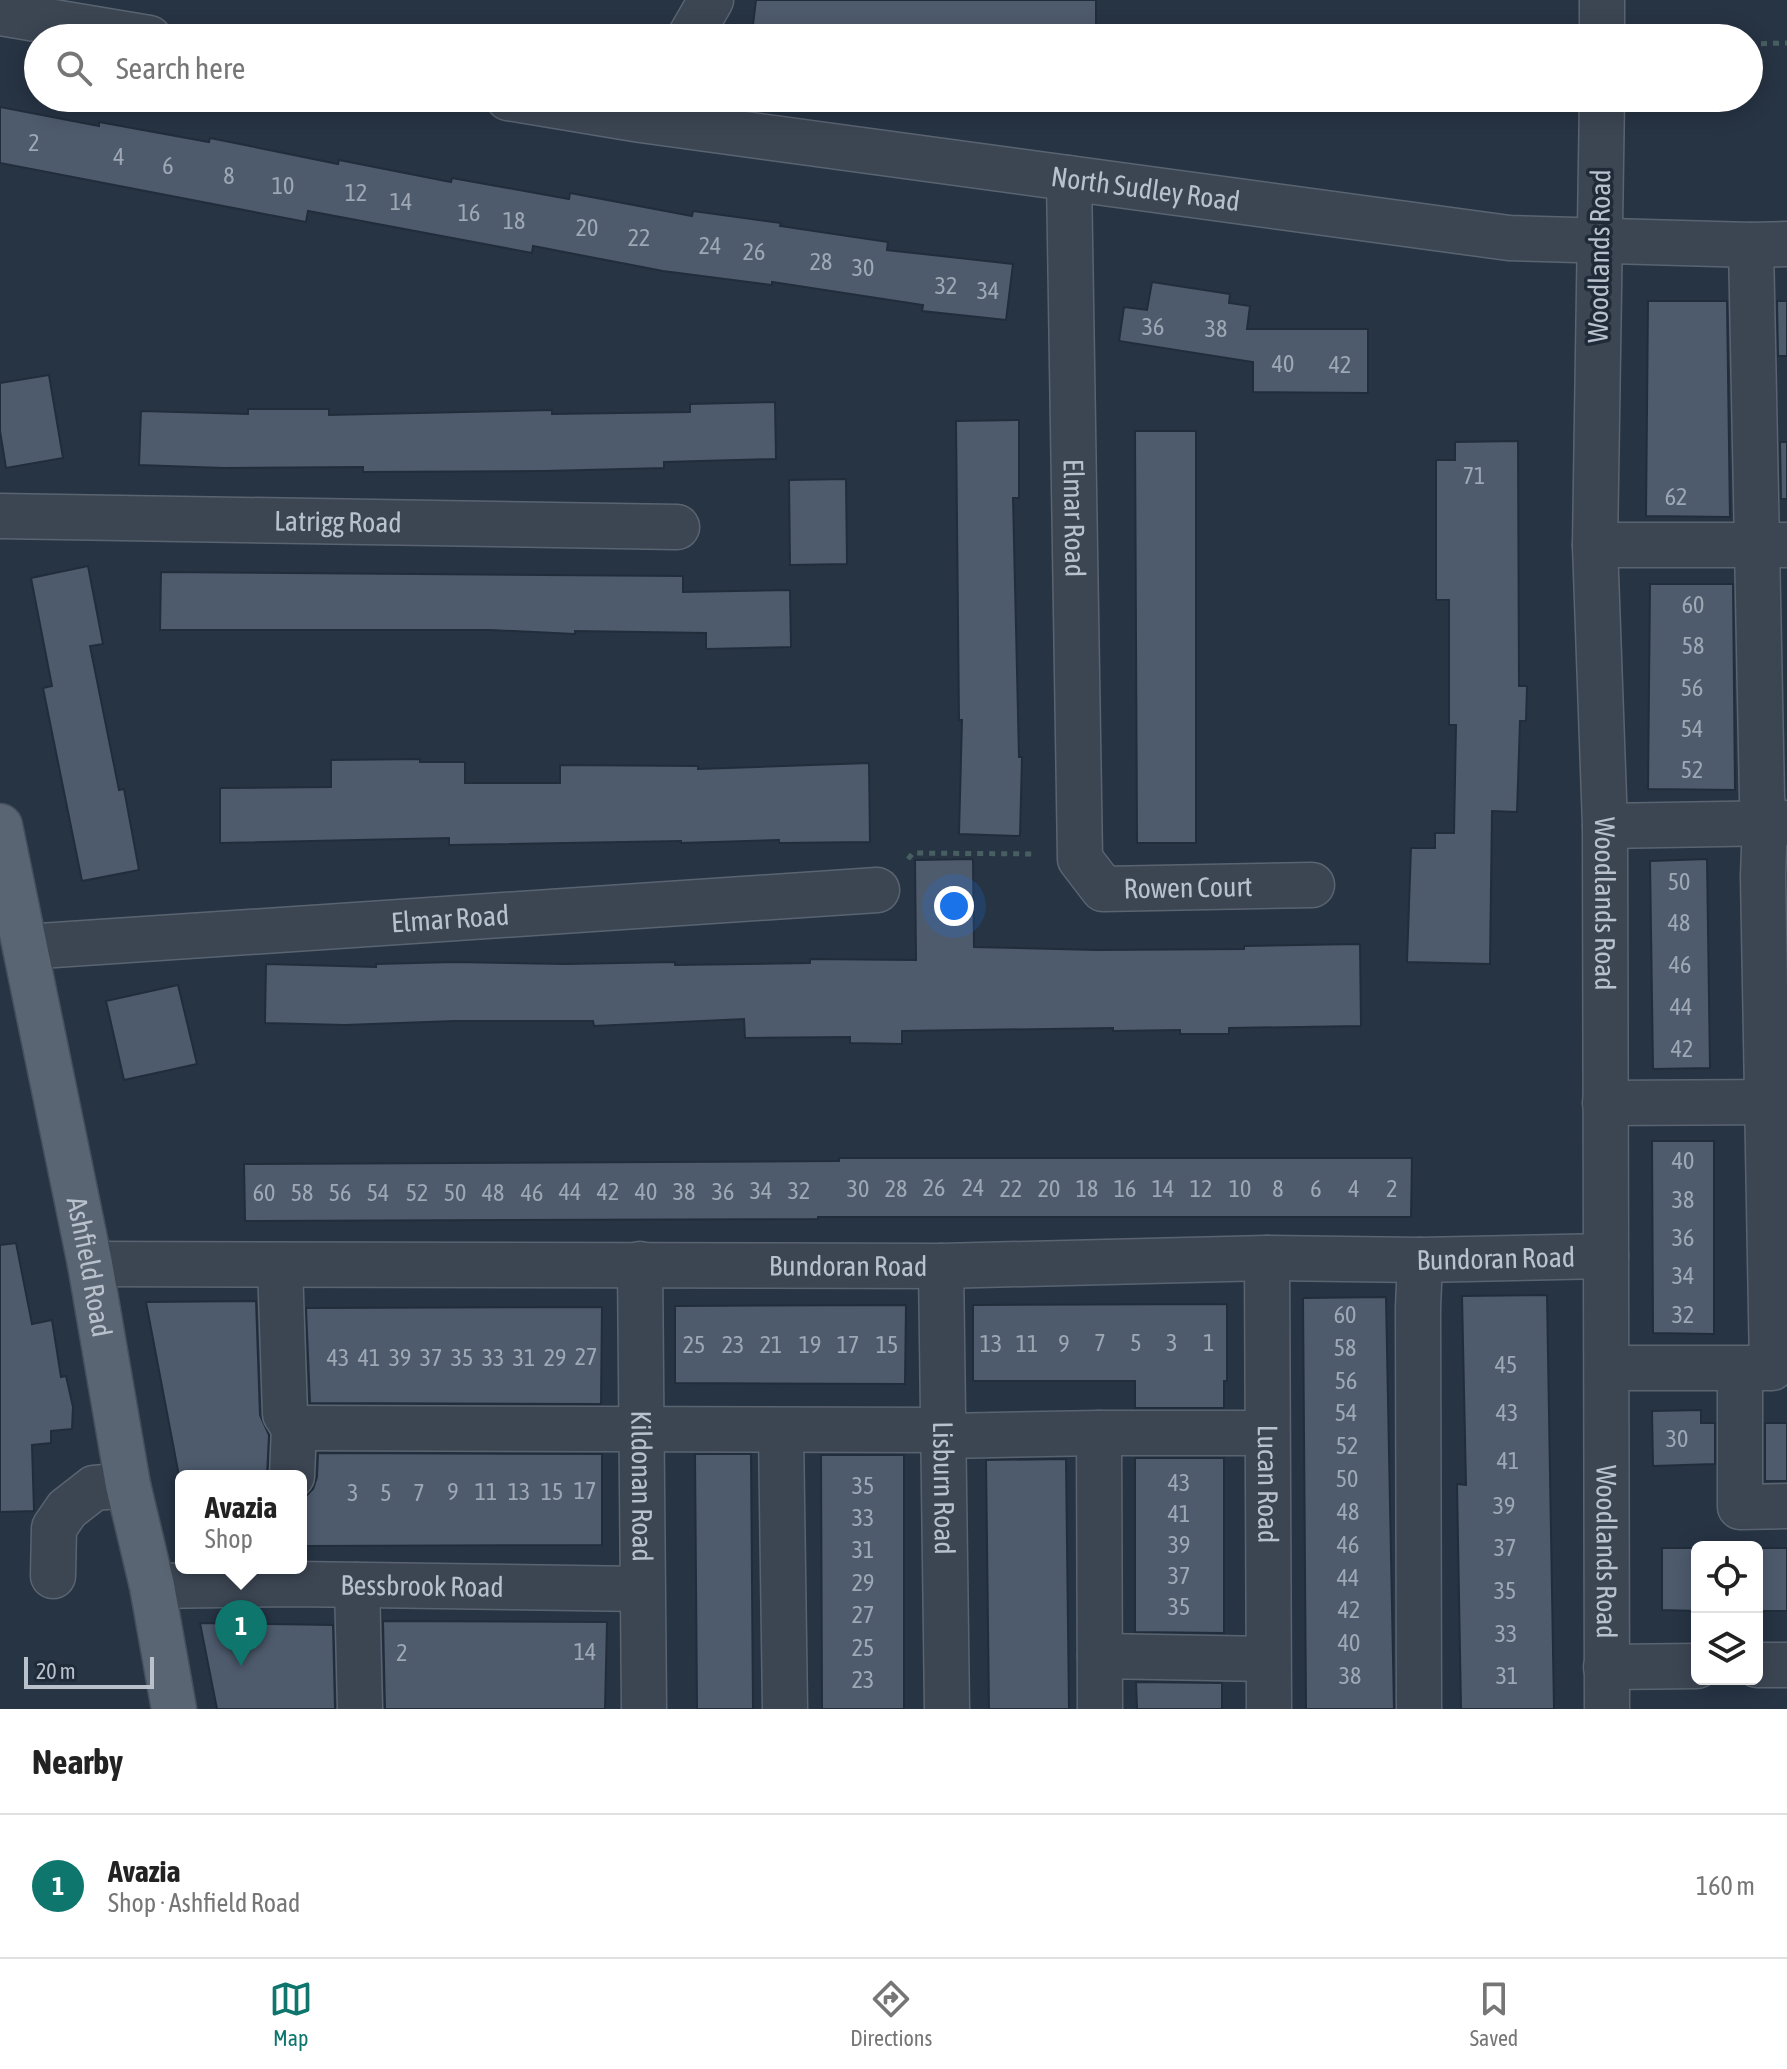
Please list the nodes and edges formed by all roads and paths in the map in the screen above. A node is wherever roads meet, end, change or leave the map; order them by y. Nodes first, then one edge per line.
1 (711, 0) edge
2 (1602, 0) edge
3 (0, 13) edge
4 (66, 24) edge
5 (697, 24) edge
6 (1602, 24) edge
7 (1787, 43) edge
8 (1763, 44) edge
9 (665, 112) edge
10 (1602, 112) edge
11 (1069, 178) junction
12 (1599, 240) junction
13 (1769, 244) edge
14 (1770, 411) edge
15 (0, 516) edge
16 (677, 527) dead end
17 (1595, 545) junction
18 (1772, 545) edge
19 (1773, 680) edge
20 (1776, 823) edge
21 (0, 826) edge
22 (1605, 826) junction
23 (1080, 859) junction
24 (1312, 885) dead end
25 (877, 890) joint
26 (25, 947) junction
27 (1775, 968) edge
28 (1777, 1102) edge
29 (1605, 1103) junction
30 (1778, 1244) edge
31 (1606, 1256) junction
32 (1267, 1258) junction
33 (1420, 1260) junction
34 (90, 1264) junction
35 (640, 1264) junction
36 (280, 1266) junction
37 (941, 1266) junction
38 (1607, 1368) junction
39 (1766, 1368) edge
40 (294, 1428) junction
41 (642, 1429) junction
42 (781, 1431) junction
43 (945, 1433) junction
44 (1099, 1433) junction
45 (1267, 1433) junction
46 (292, 1470) edge
47 (128, 1485) junction
48 (1787, 1506) edge
49 (53, 1576) dead end
50 (293, 1576) edge
51 (357, 1585) junction
52 (152, 1586) junction
53 (642, 1589) junction
54 (1100, 1656) junction
55 (1268, 1659) junction
56 (1763, 1665) edge
57 (1787, 1665) edge
58 (1691, 1667) edge
59 (1606, 1688) edge
60 (174, 1709) edge
61 (360, 1709) edge
62 (644, 1709) edge
63 (785, 1709) edge
64 (947, 1709) edge
65 (1100, 1709) edge
66 (1269, 1709) edge
67 (1419, 1709) edge

1 - 5 street
2 - 6 street
3 - 4 street
7 - 8 path
9 - 11 street, North Sudley Road
10 - 12 street, Woodlands Road
11 - 12 street, North Sudley Road
11 - 23 street, Elmar Road
12 - 13 street, North Sudley Road
12 - 17 street, Woodlands Road
13 - 14 street
14 - 18 street
15 - 16 street, Latrigg Road
17 - 18 street
17 - 22 street, Woodlands Road
18 - 19 street
19 - 20 street
20 - 22 street
20 - 27 street
21 - 26 main road, Ashfield Road
22 - 29 street, Woodlands Road
23 - 24 street, Rowen Court
23 - 25 path
25 - 26 street, Elmar Road
26 - 34 main road, Ashfield Road
27 - 28 street
28 - 29 street
28 - 30 street
29 - 31 street, Woodlands Road
30 - 39 street
31 - 33 street, Bundoran Road
31 - 38 street, Woodlands Road
32 - 33 street, Bundoran Road
32 - 37 street, Bundoran Road
32 - 45 street, Lucan Road
33 - 67 street
34 - 36 street, Bundoran Road
34 - 47 main road, Ashfield Road
35 - 36 street, Bundoran Road
35 - 37 street, Bundoran Road
35 - 41 street, Kildonan Road
36 - 40 street
37 - 43 street, Lisburn Road
38 - 39 street
38 - 59 street, Woodlands Road
39 - 48 street
40 - 41 street
40 - 46 street
41 - 42 street
41 - 53 street, Kildonan Road
42 - 43 street
42 - 63 street
43 - 44 street
43 - 64 street, Lisburn Road
44 - 45 street
44 - 54 street
45 - 55 street, Lucan Road
47 - 49 street
47 - 52 main road, Ashfield Road
50 - 51 street, Bessbrook Road
50 - 52 street, Bessbrook Road
51 - 53 street, Bessbrook Road
51 - 61 street
52 - 60 main road, Ashfield Road
53 - 62 street, Kildonan Road
54 - 55 street
54 - 65 street
55 - 66 street, Lucan Road
56 - 57 street
58 - 59 street

